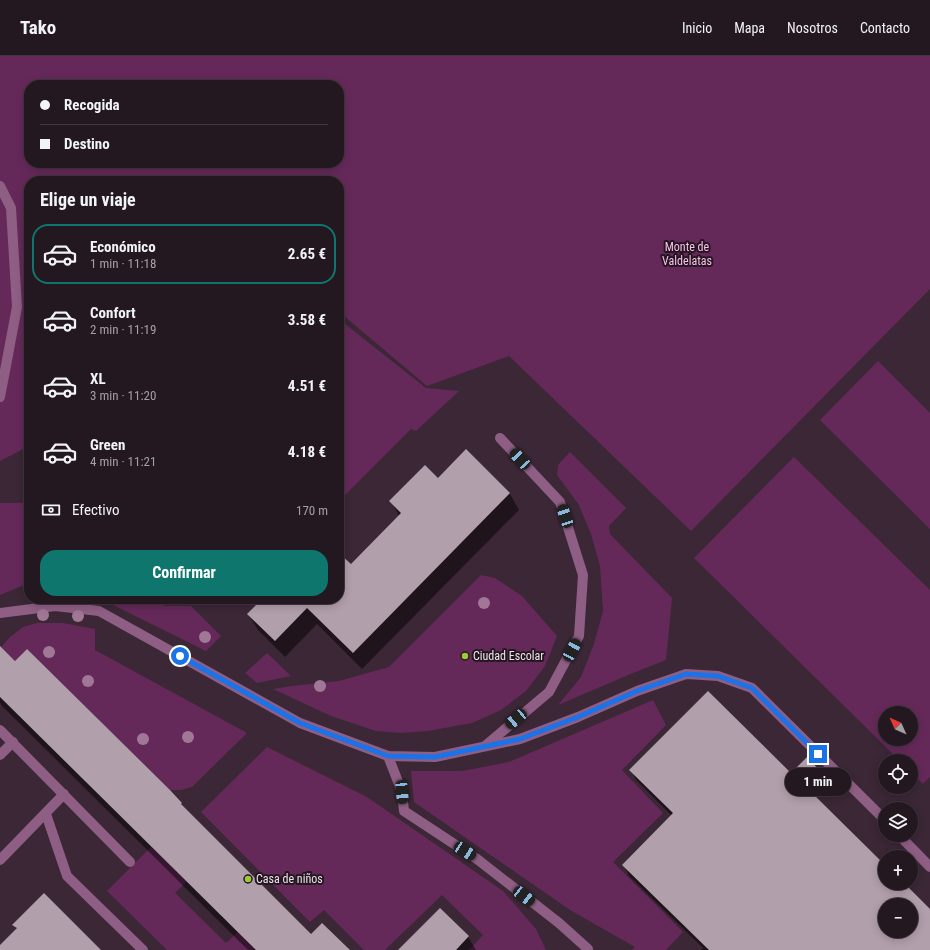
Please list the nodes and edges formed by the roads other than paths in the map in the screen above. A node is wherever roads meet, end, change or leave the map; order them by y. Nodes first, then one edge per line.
1 (0, 186) edge
2 (0, 397) edge
3 (500, 438) dead end
4 (0, 613) edge
5 (0, 730) edge
6 (13, 742) junction
7 (483, 747) junction
8 (0, 755) edge
9 (388, 756) junction
10 (64, 794) junction
11 (878, 813) edge
12 (46, 814) junction
13 (906, 842) edge
14 (0, 860) edge
15 (130, 862) dead end
16 (930, 867) edge
17 (588, 949) edge
18 (143, 950) edge

1 - 2 lane
3 - 7 lane
4 - 9 lane
5 - 6 lane
6 - 8 lane
6 - 10 lane
7 - 9 lane
7 - 11 lane
9 - 17 lane
10 - 12 lane
10 - 15 lane
12 - 14 lane
12 - 18 lane
13 - 16 lane

